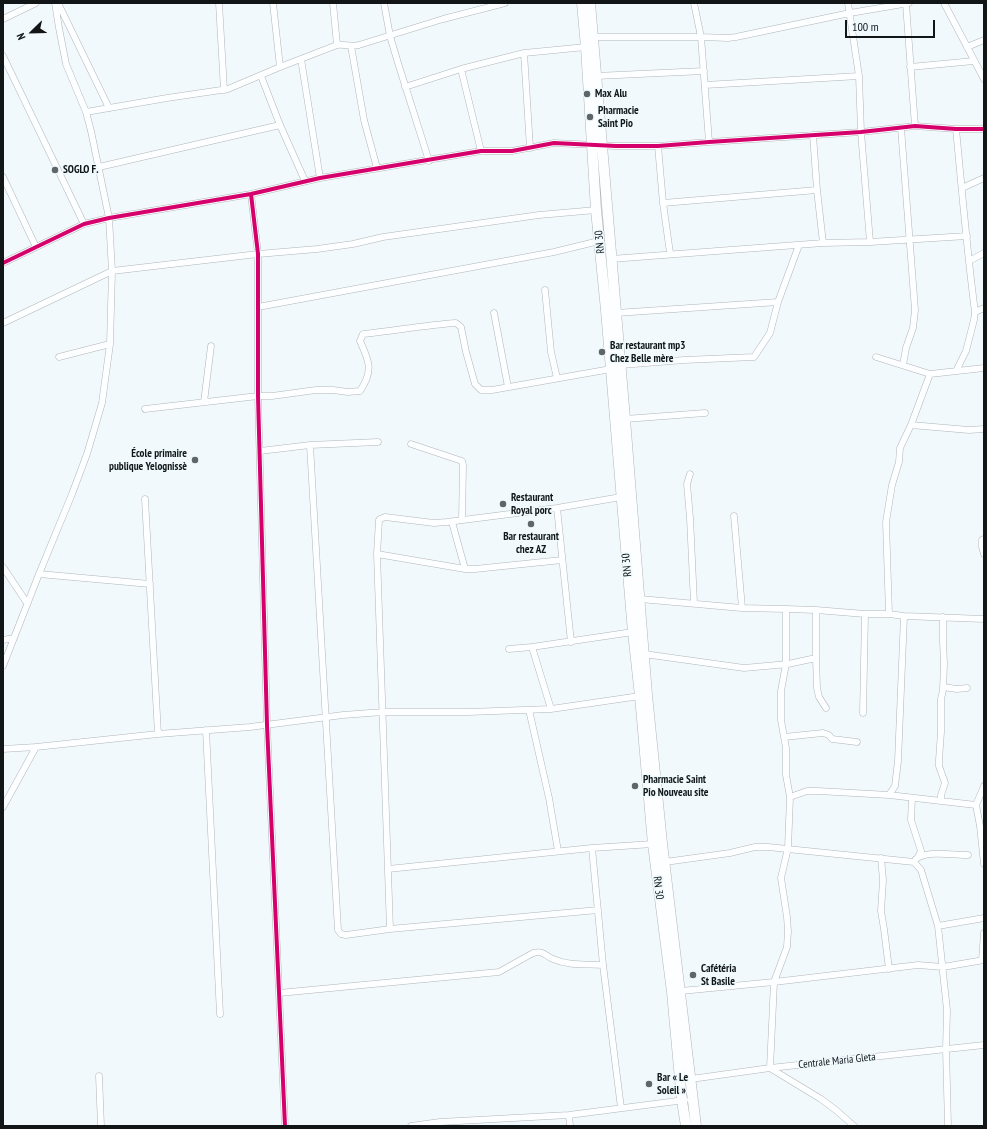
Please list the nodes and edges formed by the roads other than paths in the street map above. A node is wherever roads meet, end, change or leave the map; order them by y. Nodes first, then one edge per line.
1 (36, 3) edge
2 (56, 3) edge
3 (220, 3) edge
4 (273, 3) edge
5 (333, 3) edge
6 (384, 3) edge
7 (505, 3) edge
8 (582, 3) edge
9 (590, 3) edge
10 (694, 3) edge
11 (848, 3) edge
12 (908, 3) edge
13 (944, 3) edge
14 (850, 13) junction
15 (3, 19) edge
16 (390, 36) junction
17 (593, 37) junction
18 (701, 37) junction
19 (984, 40) edge
20 (337, 45) junction
21 (351, 46) junction
22 (586, 47) junction
23 (967, 48) junction
24 (524, 53) junction
25 (3, 56) edge
26 (301, 59) junction
27 (974, 61) junction
28 (280, 67) junction
29 (910, 67) junction
30 (461, 69) junction
31 (704, 71) junction
32 (261, 76) junction
33 (596, 76) junction
34 (859, 76) junction
35 (984, 79) edge
36 (705, 85) junction
37 (405, 87) junction
38 (224, 90) junction
39 (109, 108) junction
40 (86, 112) junction
41 (280, 125) junction
42 (915, 126) junction
43 (901, 128) junction
44 (956, 129) junction
45 (984, 130) edge
46 (861, 132) junction
47 (813, 135) junction
48 (710, 142) junction
49 (597, 145) junction
50 (658, 146) junction
51 (530, 148) junction
52 (481, 151) junction
53 (429, 161) junction
54 (99, 167) junction
55 (377, 168) junction
56 (3, 177) edge
57 (320, 178) junction
58 (984, 178) edge
59 (306, 181) junction
60 (962, 188) junction
61 (817, 190) junction
62 (251, 194) junction
63 (663, 203) junction
64 (596, 210) junction
65 (109, 218) junction
66 (84, 224) junction
67 (967, 236) junction
68 (909, 240) junction
69 (599, 241) junction
70 (870, 242) junction
71 (823, 243) junction
72 (799, 244) junction
73 (36, 247) junction
74 (984, 252) edge
75 (670, 253) junction
76 (258, 254) junction
77 (611, 259) junction
78 (969, 261) junction
79 (3, 263) edge
80 (112, 271) junction
81 (545, 290) dead end
82 (778, 302) junction
83 (258, 308) junction
84 (984, 308) edge
85 (975, 312) junction
86 (494, 313) dead end
87 (616, 313) junction
88 (3, 323) edge
89 (110, 344) junction
90 (211, 346) dead end
91 (59, 357) dead end
92 (876, 357) dead end
93 (903, 365) junction
94 (616, 367) junction
95 (984, 368) edge
96 (956, 371) junction
97 (930, 374) junction
98 (557, 378) junction
99 (508, 387) junction
100 (258, 396) junction
101 (204, 402) junction
102 (145, 410) dead end
103 (705, 413) dead end
104 (625, 419) junction
105 (911, 425) junction
106 (984, 429) edge
107 (378, 442) dead end
108 (411, 444) dead end
109 (310, 446) junction
110 (260, 451) junction
111 (690, 474) dead end
112 (621, 497) junction
113 (145, 499) dead end
114 (557, 508) junction
115 (734, 516) dead end
116 (462, 520) junction
117 (452, 522) junction
118 (984, 539) edge
119 (378, 554) junction
120 (984, 554) edge
121 (562, 560) junction
122 (3, 567) edge
123 (465, 568) junction
124 (39, 574) junction
125 (150, 584) junction
126 (640, 599) junction
127 (27, 603) junction
128 (694, 603) junction
129 (742, 608) junction
130 (786, 609) junction
131 (816, 610) junction
132 (865, 614) junction
133 (889, 614) junction
134 (904, 616) junction
135 (943, 617) junction
136 (984, 619) edge
137 (633, 632) junction
138 (14, 638) junction
139 (3, 640) edge
140 (571, 642) junction
141 (532, 647) junction
142 (509, 649) dead end
143 (644, 654) junction
144 (816, 658) junction
145 (786, 664) junction
146 (3, 666) edge
147 (943, 687) junction
148 (967, 688) dead end
149 (640, 696) junction
150 (826, 708) dead end
151 (529, 710) junction
152 (551, 710) junction
153 (383, 712) junction
154 (863, 713) dead end
155 (326, 718) junction
156 (267, 725) junction
157 (206, 730) junction
158 (158, 734) junction
159 (784, 736) junction
160 (857, 742) dead end
161 (36, 747) junction
162 (3, 749) edge
163 (984, 786) edge
164 (889, 795) junction
165 (790, 797) junction
166 (912, 798) junction
167 (941, 801) junction
168 (976, 805) junction
169 (3, 807) edge
170 (982, 826) edge
171 (653, 844) junction
172 (592, 848) junction
173 (788, 848) junction
174 (558, 851) junction
175 (968, 855) dead end
176 (881, 858) junction
177 (916, 860) junction
178 (665, 862) junction
179 (984, 864) edge
180 (388, 869) junction
181 (598, 910) junction
182 (984, 918) edge
183 (938, 926) junction
184 (390, 929) junction
185 (984, 933) edge
186 (983, 960) edge
187 (603, 965) junction
188 (943, 967) junction
189 (889, 969) junction
190 (774, 982) junction
191 (681, 991) junction
192 (279, 994) junction
193 (220, 1014) dead end
194 (984, 1045) edge
195 (946, 1050) junction
196 (770, 1068) junction
197 (99, 1076) dead end
198 (691, 1079) junction
199 (688, 1100) junction
200 (621, 1108) junction
201 (570, 1115) junction
202 (101, 1126) edge
203 (285, 1126) edge
204 (411, 1126) edge
205 (570, 1126) edge
206 (686, 1126) edge
207 (696, 1126) edge
208 (854, 1126) edge
209 (948, 1126) edge

1 - 15 street
2 - 39 street
2 - 40 street
3 - 38 street
4 - 28 street
5 - 20 street
6 - 16 street
7 - 16 street
8 - 22 main road, RN 30 / RN 30
9 - 17 main road, RN 30
10 - 18 street
11 - 14 street
12 - 14 street
12 - 29 street
13 - 23 street
14 - 18 street
14 - 34 street
16 - 21 street
16 - 37 street
17 - 18 street
17 - 33 main road, RN 30
18 - 31 street
19 - 23 street
20 - 21 street
20 - 26 street
21 - 55 street
22 - 24 street
22 - 49 main road, RN 30 / RN 30
23 - 27 street
24 - 30 street
24 - 51 street
25 - 66 street
26 - 28 street
26 - 57 street
27 - 29 street
27 - 35 street
28 - 32 street
29 - 42 street
30 - 37 street
30 - 52 street
31 - 33 street
31 - 36 street
32 - 38 street
32 - 41 street
33 - 49 main road, RN 30
34 - 36 street
34 - 46 street
36 - 48 street
37 - 53 street
38 - 39 street
39 - 40 street
40 - 54 street
41 - 54 street
41 - 59 street
42 - 43 street
42 - 44 street
43 - 46 street
43 - 68 street
44 - 45 street
44 - 60 street
46 - 47 street
46 - 70 street
47 - 48 street
47 - 61 street
48 - 50 street
49 - 50 street
49 - 51 street
49 - 64 main road, RN 30 / RN 30
49 - 77 main road, RN 30
50 - 63 street
51 - 52 street
52 - 53 street
53 - 55 street
54 - 65 street
55 - 57 street
56 - 73 street
57 - 59 street
58 - 60 street
59 - 62 street
60 - 67 street
61 - 63 street
61 - 71 street
62 - 65 street
62 - 76 street
63 - 75 street
64 - 69 main road, RN 30 / RN 30
64 - 76 street
65 - 66 street
65 - 80 street
66 - 73 street
67 - 68 street
67 - 78 street
68 - 70 street
68 - 93 street
69 - 83 street
69 - 94 main road, RN 30 / RN 30
70 - 71 street
71 - 72 street
72 - 75 street
72 - 82 street
73 - 79 street
74 - 78 street
75 - 77 street
76 - 80 street
76 - 83 street
77 - 87 main road, RN 30
78 - 85 street
80 - 88 street
80 - 89 street
81 - 98 street
82 - 87 street
82 - 94 street
83 - 100 street
84 - 85 street
85 - 96 street
86 - 99 street
87 - 94 main road, RN 30
89 - 91 street
89 - 124 street
90 - 101 street
92 - 93 street
93 - 97 street
94 - 98 street
94 - 104 main road, RN 30
94 - 112 main road, RN 30 / RN 30
95 - 96 street
96 - 97 street
97 - 105 street
98 - 99 street
99 - 100 street
100 - 101 street
100 - 110 street
101 - 102 street
103 - 104 street
104 - 126 main road, RN 30
105 - 106 street
105 - 133 street
107 - 109 street
108 - 116 street
109 - 110 street
109 - 155 street
110 - 156 street
111 - 128 street
112 - 114 street
112 - 137 main road, RN 30 / RN 30
113 - 125 street
114 - 116 street
114 - 121 street
115 - 129 street
116 - 117 street
117 - 119 street
117 - 123 street
118 - 120 street
119 - 123 street
119 - 153 street
121 - 123 street
121 - 140 street
122 - 127 street
124 - 125 street
124 - 127 street
125 - 158 street
126 - 128 street
126 - 143 main road, RN 30
127 - 138 street
128 - 129 street
129 - 130 street
130 - 131 street
130 - 145 street
131 - 132 street
131 - 144 street
132 - 133 street
132 - 154 street
133 - 134 street
134 - 135 street
134 - 164 street
135 - 136 street
135 - 147 street
137 - 140 street
137 - 149 main road, RN 30 / RN 30
138 - 139 street
138 - 146 street
140 - 141 street
141 - 142 street
141 - 152 street
143 - 145 street
143 - 178 main road, RN 30
144 - 145 street
144 - 150 street
145 - 159 street
147 - 148 street
147 - 167 street
149 - 152 street
149 - 171 main road, RN 30 / RN 30
151 - 152 street
151 - 153 street
151 - 174 street
153 - 155 street
153 - 180 street
155 - 156 street
155 - 184 street
156 - 157 street
156 - 192 street
157 - 158 street
157 - 193 street
158 - 161 street
159 - 160 street
159 - 165 street
161 - 162 street
161 - 169 street
163 - 168 street
164 - 165 street
164 - 166 street
165 - 173 street
166 - 167 street
166 - 177 street
167 - 168 street
168 - 170 street
170 - 179 street
171 - 172 street
171 - 199 main road, RN 30 / RN 30
172 - 174 street
172 - 181 street
173 - 176 street
173 - 178 street
173 - 190 street
174 - 180 street
175 - 177 street
176 - 177 street
176 - 189 street
177 - 183 street
178 - 191 main road, RN 30
180 - 184 street
181 - 184 street
181 - 187 street
182 - 183 street
183 - 188 street
185 - 186 street
186 - 188 street
187 - 192 street
187 - 200 street
188 - 189 street
188 - 195 street
189 - 190 street
190 - 191 street
190 - 196 street
191 - 198 main road, RN 30
192 - 203 street
194 - 195 street, Centrale Maria Gleta
195 - 196 street, Centrale Maria Gleta
195 - 209 street
196 - 198 street, Centrale Maria Gleta
196 - 208 street
197 - 202 street
198 - 199 main road, RN 30
199 - 200 street
199 - 206 main road, RN 30 / RN 30
199 - 207 main road, RN 30
200 - 201 street
201 - 204 street
201 - 205 street

